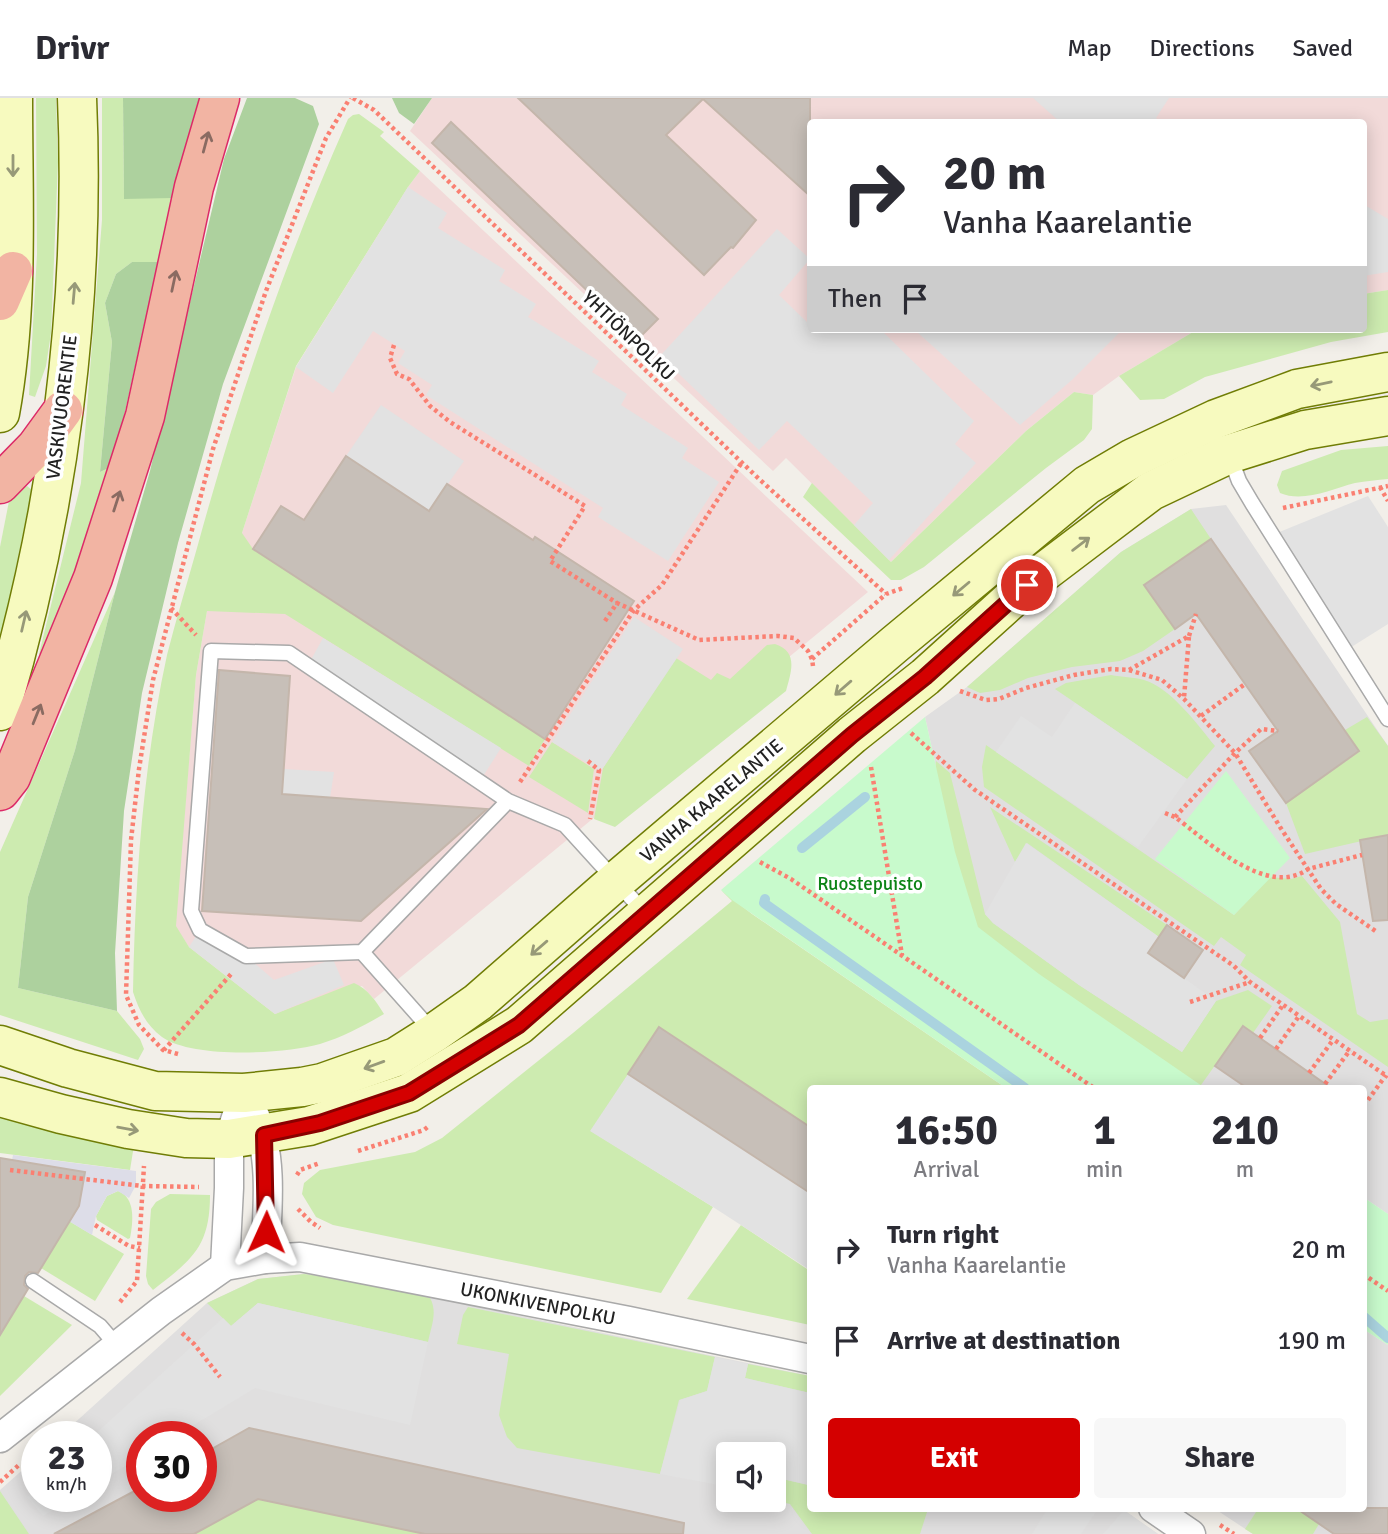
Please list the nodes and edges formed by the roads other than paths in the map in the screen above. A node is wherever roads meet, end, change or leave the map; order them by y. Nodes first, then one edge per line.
1 (13, 98) edge
2 (77, 98) edge
3 (220, 98) edge
4 (7, 286) edge
5 (1388, 372) edge
6 (64, 410) junction
7 (0, 413) edge
8 (1388, 416) edge
9 (1222, 436) junction
10 (0, 484) edge
11 (0, 711) edge
12 (1388, 719) edge
13 (0, 791) edge
14 (508, 800) junction
15 (602, 868) junction
16 (646, 914) junction
17 (362, 952) junction
18 (447, 1032) junction
19 (0, 1045) edge
20 (244, 1093) junction
21 (0, 1097) edge
22 (246, 1137) junction
23 (265, 1258) junction
24 (225, 1266) junction
25 (33, 1282) dead end
26 (118, 1347) junction
27 (807, 1358) edge
28 (0, 1438) edge
29 (1159, 1512) edge
30 (1191, 1534) edge

1 -> 4 main road
6 -> 2 main road, VASKIVUORENTIE
13 -> 3 highway
4 - 7 main road
5 -> 9 main road, VANHA KAARELANTIE
6 - 10 highway
11 -> 6 main road, VASKIVUORENTIE
8 - 9 main road, VANHA KAARELANTIE
9 - 12 lane
9 -> 15 main road, VANHA KAARELANTIE
16 -> 9 main road, VANHA KAARELANTIE
14 - 15 lane
14 - 17 lane
14 - 17 lane
15 - 16 lane
15 -> 18 main road, VANHA KAARELANTIE
16 - 22 main road, VANHA KAARELANTIE
17 - 18 lane
18 -> 20 main road, VANHA KAARELANTIE
19 - 20 main road, VANHA KAARELANTIE
20 - 22 street
21 -> 22 main road, VANHA KAARELANTIE
22 - 23 street
22 - 24 street
23 - 24 street, UKONKIVENPOLKU
23 - 27 street, UKONKIVENPOLKU
24 - 26 street, UKONKIVENPOLKU
25 - 26 lane
26 - 28 street, UKONKIVENPOLKU
29 - 30 street

